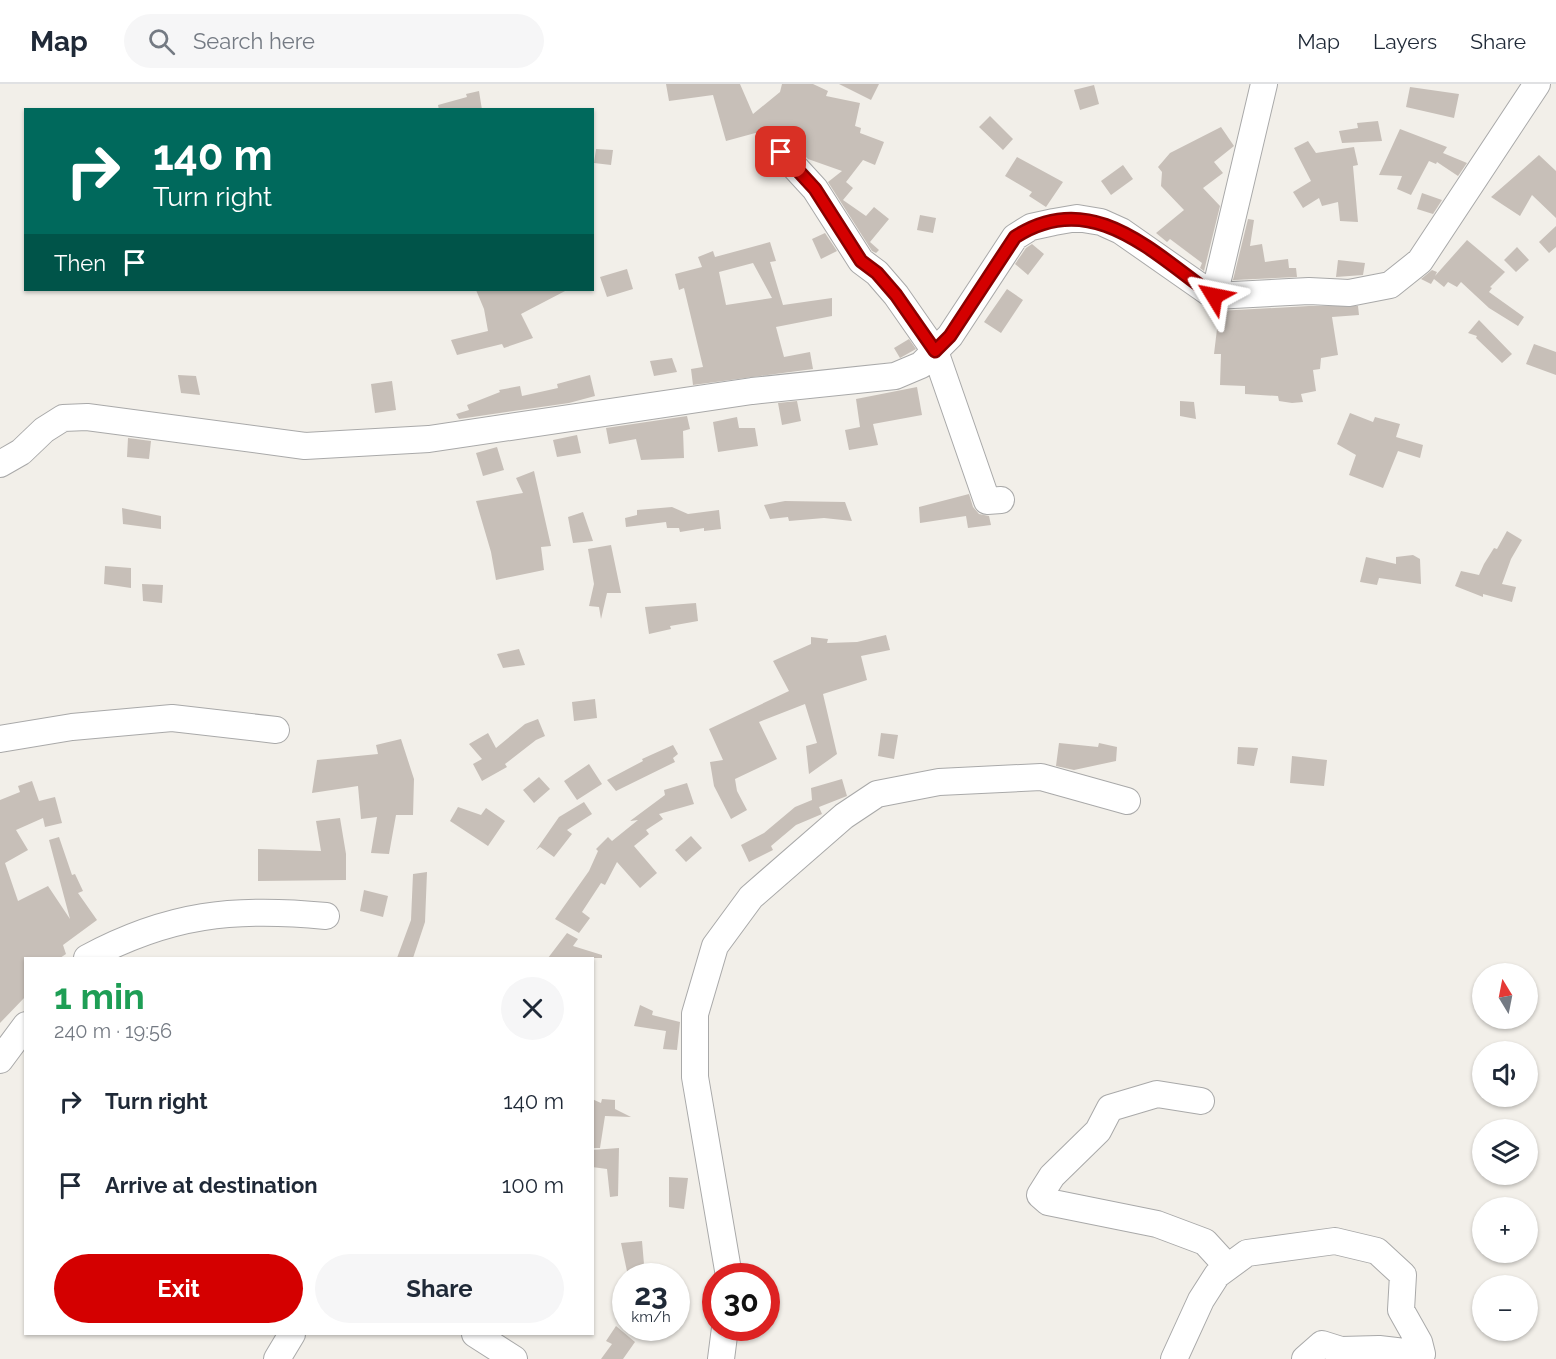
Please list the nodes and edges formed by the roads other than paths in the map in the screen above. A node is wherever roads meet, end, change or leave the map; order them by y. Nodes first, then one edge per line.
1 (1264, 84) edge
2 (1537, 84) edge
3 (771, 141) dead end
4 (1214, 296) junction
5 (935, 351) junction
6 (0, 464) edge
7 (1001, 500) dead end
8 (276, 729) dead end
9 (0, 739) edge
10 (1126, 801) dead end
11 (326, 916) dead end
12 (89, 957) edge
13 (24, 1028) edge
14 (0, 1060) edge
15 (1200, 1101) dead end
16 (727, 1263) edge
17 (1227, 1266) junction
18 (291, 1335) edge
19 (477, 1335) edge
20 (723, 1341) edge
21 (277, 1359) edge
22 (514, 1359) edge
23 (721, 1359) edge
24 (1174, 1359) edge
25 (1305, 1359) edge

1 - 4 street
2 - 4 street
3 - 5 street
4 - 5 street
5 - 6 street
5 - 7 street
8 - 9 street
10 - 16 street
11 - 12 street
13 - 14 street
15 - 17 street
17 - 24 street
17 - 25 street
18 - 21 street
19 - 22 street
20 - 23 street

